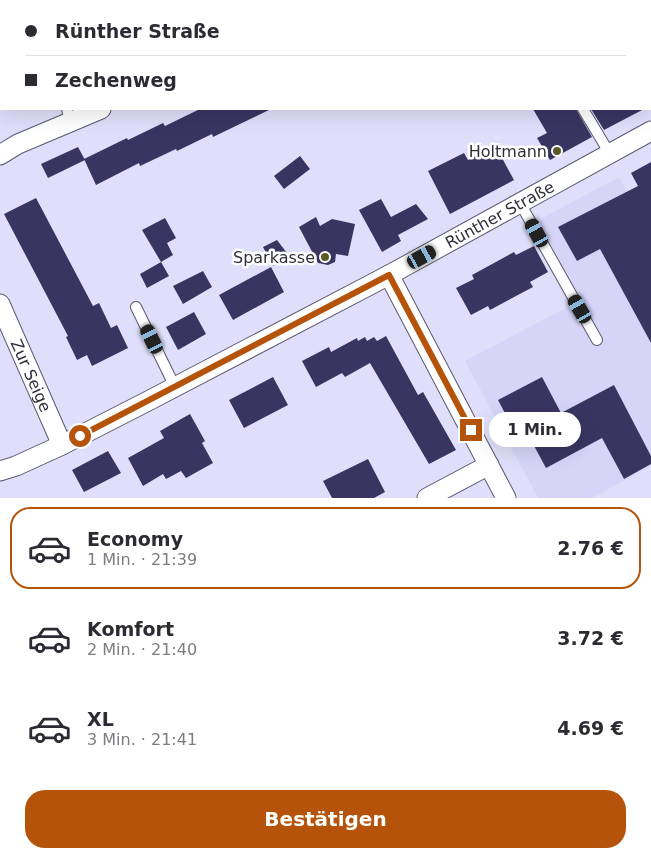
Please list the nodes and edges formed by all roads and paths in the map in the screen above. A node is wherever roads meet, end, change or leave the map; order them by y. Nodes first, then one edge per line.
1 (96, 110) edge
2 (585, 110) edge
3 (68, 115) edge
4 (651, 131) edge
5 (610, 154) junction
6 (0, 155) edge
7 (520, 203) junction
8 (389, 275) junction
9 (0, 304) edge
10 (136, 307) dead end
11 (597, 340) dead end
12 (175, 387) junction
13 (62, 446) junction
14 (489, 465) junction
15 (0, 471) edge
16 (427, 498) edge
17 (506, 498) edge

1 - 3 street
2 - 5 lane
3 - 6 street
4 - 5 street, Rünther Straße
5 - 7 street, Rünther Straße
7 - 8 street, Rünther Straße
7 - 11 lane
8 - 12 street, Rünther Straße
8 - 14 street
9 - 13 street, Zur Seige
10 - 12 lane
12 - 13 street, Rünther Straße
13 - 15 street, Rünther Straße
14 - 16 street
14 - 17 street

